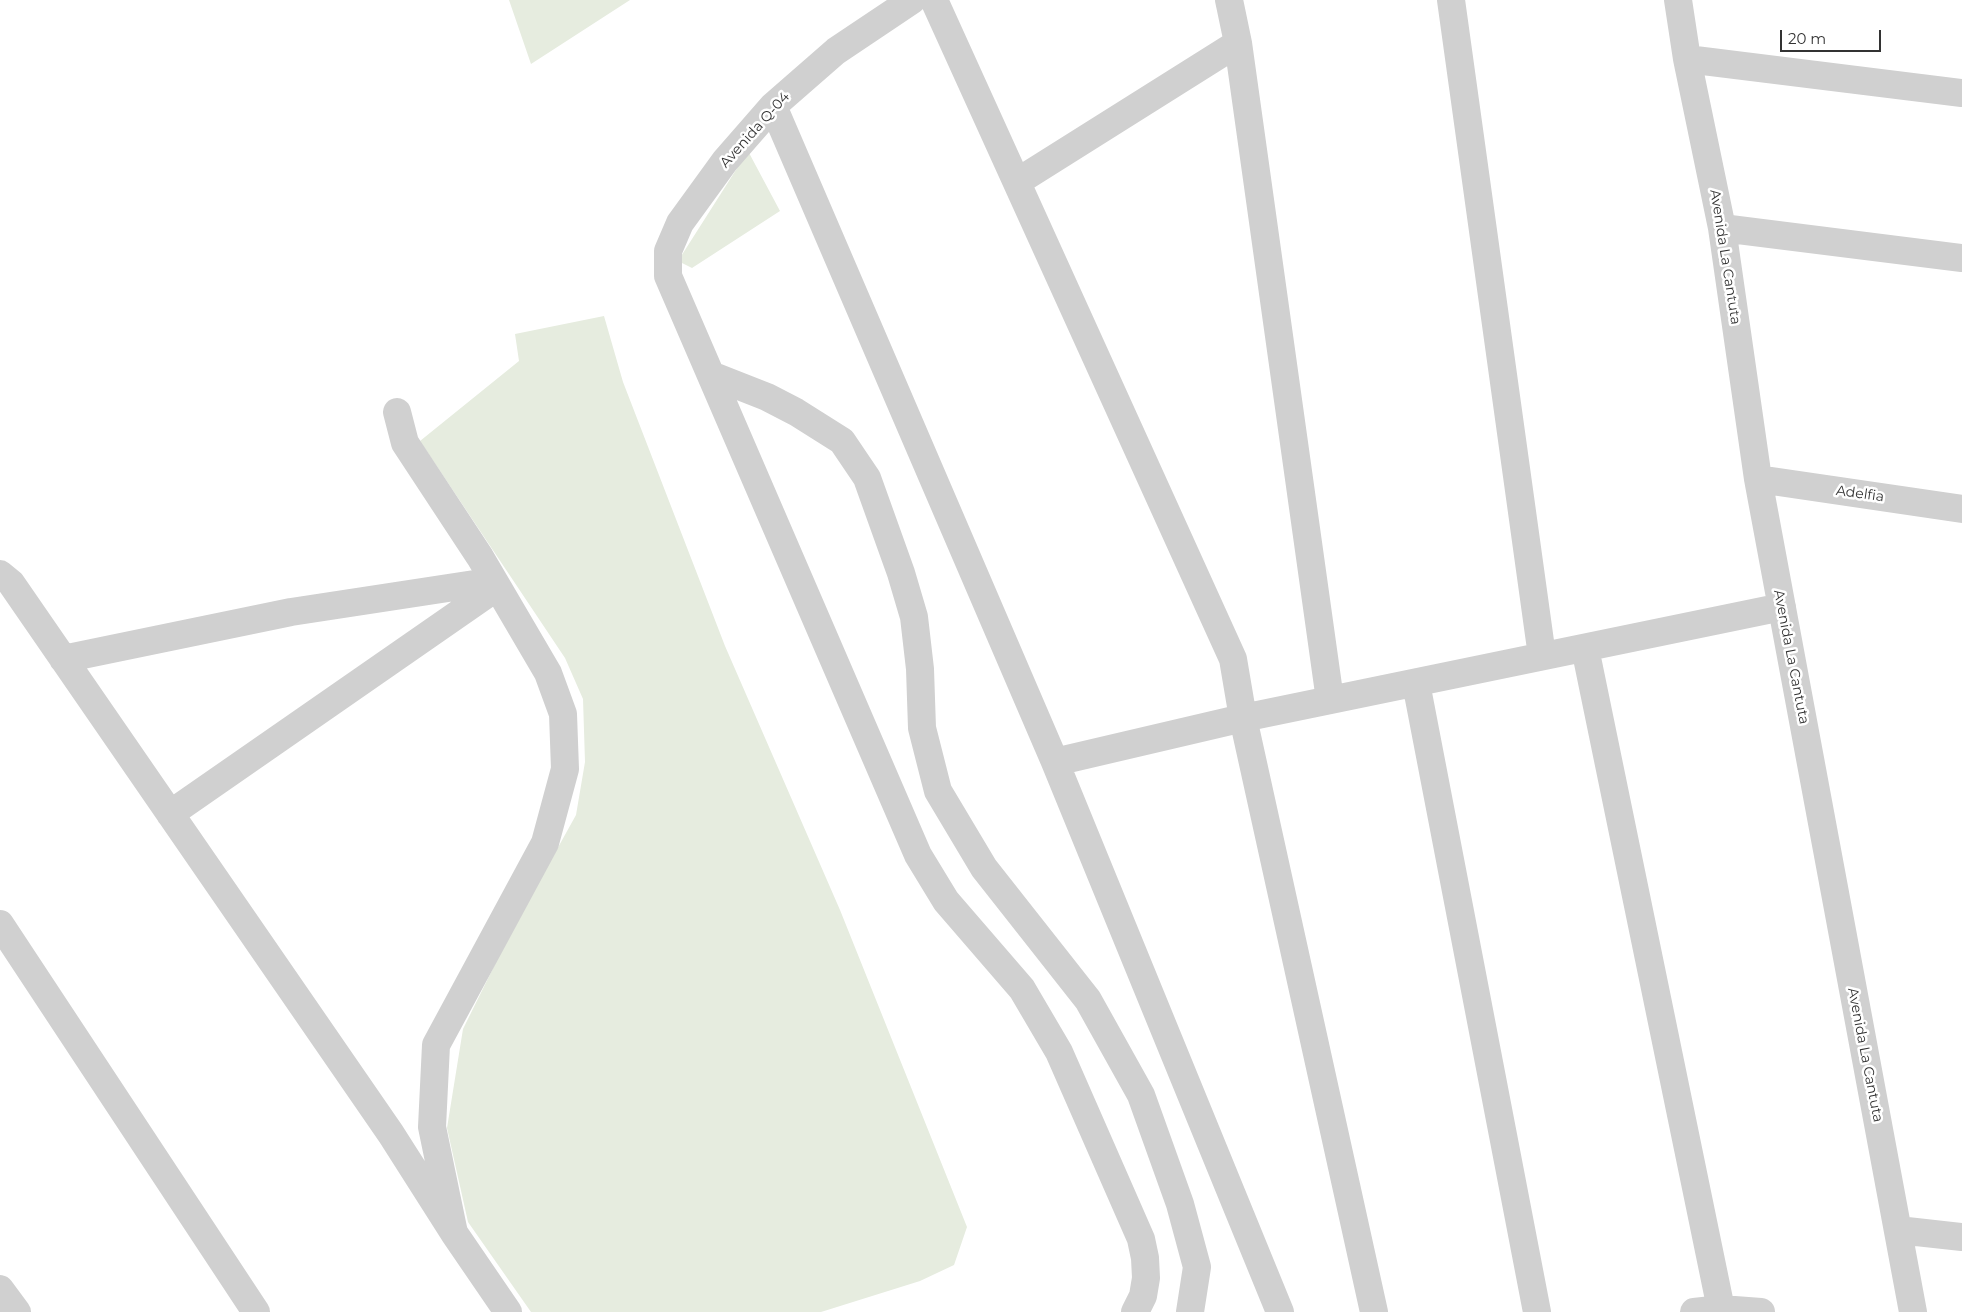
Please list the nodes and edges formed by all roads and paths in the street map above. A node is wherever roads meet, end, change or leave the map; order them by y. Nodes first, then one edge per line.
1 (912, 0) edge
2 (934, 0) edge
3 (1229, 0) edge
4 (1451, 0) edge
5 (1678, 0) edge
6 (1238, 43) junction
7 (1687, 60) junction
8 (1962, 93) edge
9 (773, 106) junction
10 (1016, 182) junction
11 (1722, 228) junction
12 (1962, 258) edge
13 (711, 375) junction
14 (397, 412) dead end
15 (1758, 478) junction
16 (1962, 508) edge
17 (0, 574) edge
18 (496, 584) junction
19 (1782, 607) junction
20 (1584, 648) junction
21 (1542, 656) junction
22 (63, 659) junction
23 (1416, 683) junction
24 (1330, 700) junction
25 (1243, 718) junction
26 (1055, 762) junction
27 (170, 814) junction
28 (5, 941) edge
29 (1898, 1230) junction
30 (454, 1233) junction
31 (1962, 1237) edge
32 (0, 1289) edge
33 (1721, 1309) junction
34 (17, 1312) edge
35 (256, 1312) edge
36 (508, 1312) edge
37 (1135, 1312) edge
38 (1190, 1312) edge
39 (1280, 1312) edge
40 (1374, 1312) edge
41 (1538, 1312) edge
42 (1694, 1312) edge
43 (1761, 1312) edge
44 (1913, 1312) edge

1 - 9 street, Avenida Q-04
2 - 10 street
3 - 6 street
4 - 21 street
5 - 7 street, Avenida La Cantuta
6 - 10 street
6 - 24 street
7 - 8 street
7 - 11 street, Avenida La Cantuta
9 - 13 street, Avenida Q-04
9 - 26 street
10 - 25 street
11 - 12 street
11 - 15 street, Avenida La Cantuta
13 - 37 street
13 - 38 street
14 - 18 street
15 - 16 street, Adelfia
15 - 19 street, Avenida La Cantuta
17 - 22 street
18 - 22 street
18 - 27 street
18 - 30 street
19 - 20 street
19 - 29 street, Avenida La Cantuta
20 - 21 street
20 - 33 street
21 - 23 street
22 - 27 street
23 - 24 street
23 - 41 street
24 - 25 street
25 - 26 street
25 - 40 street
26 - 39 street
27 - 30 street
28 - 35 street
29 - 31 street
29 - 44 street, Avenida La Cantuta
30 - 36 street
32 - 34 street
33 - 42 street
33 - 43 street

